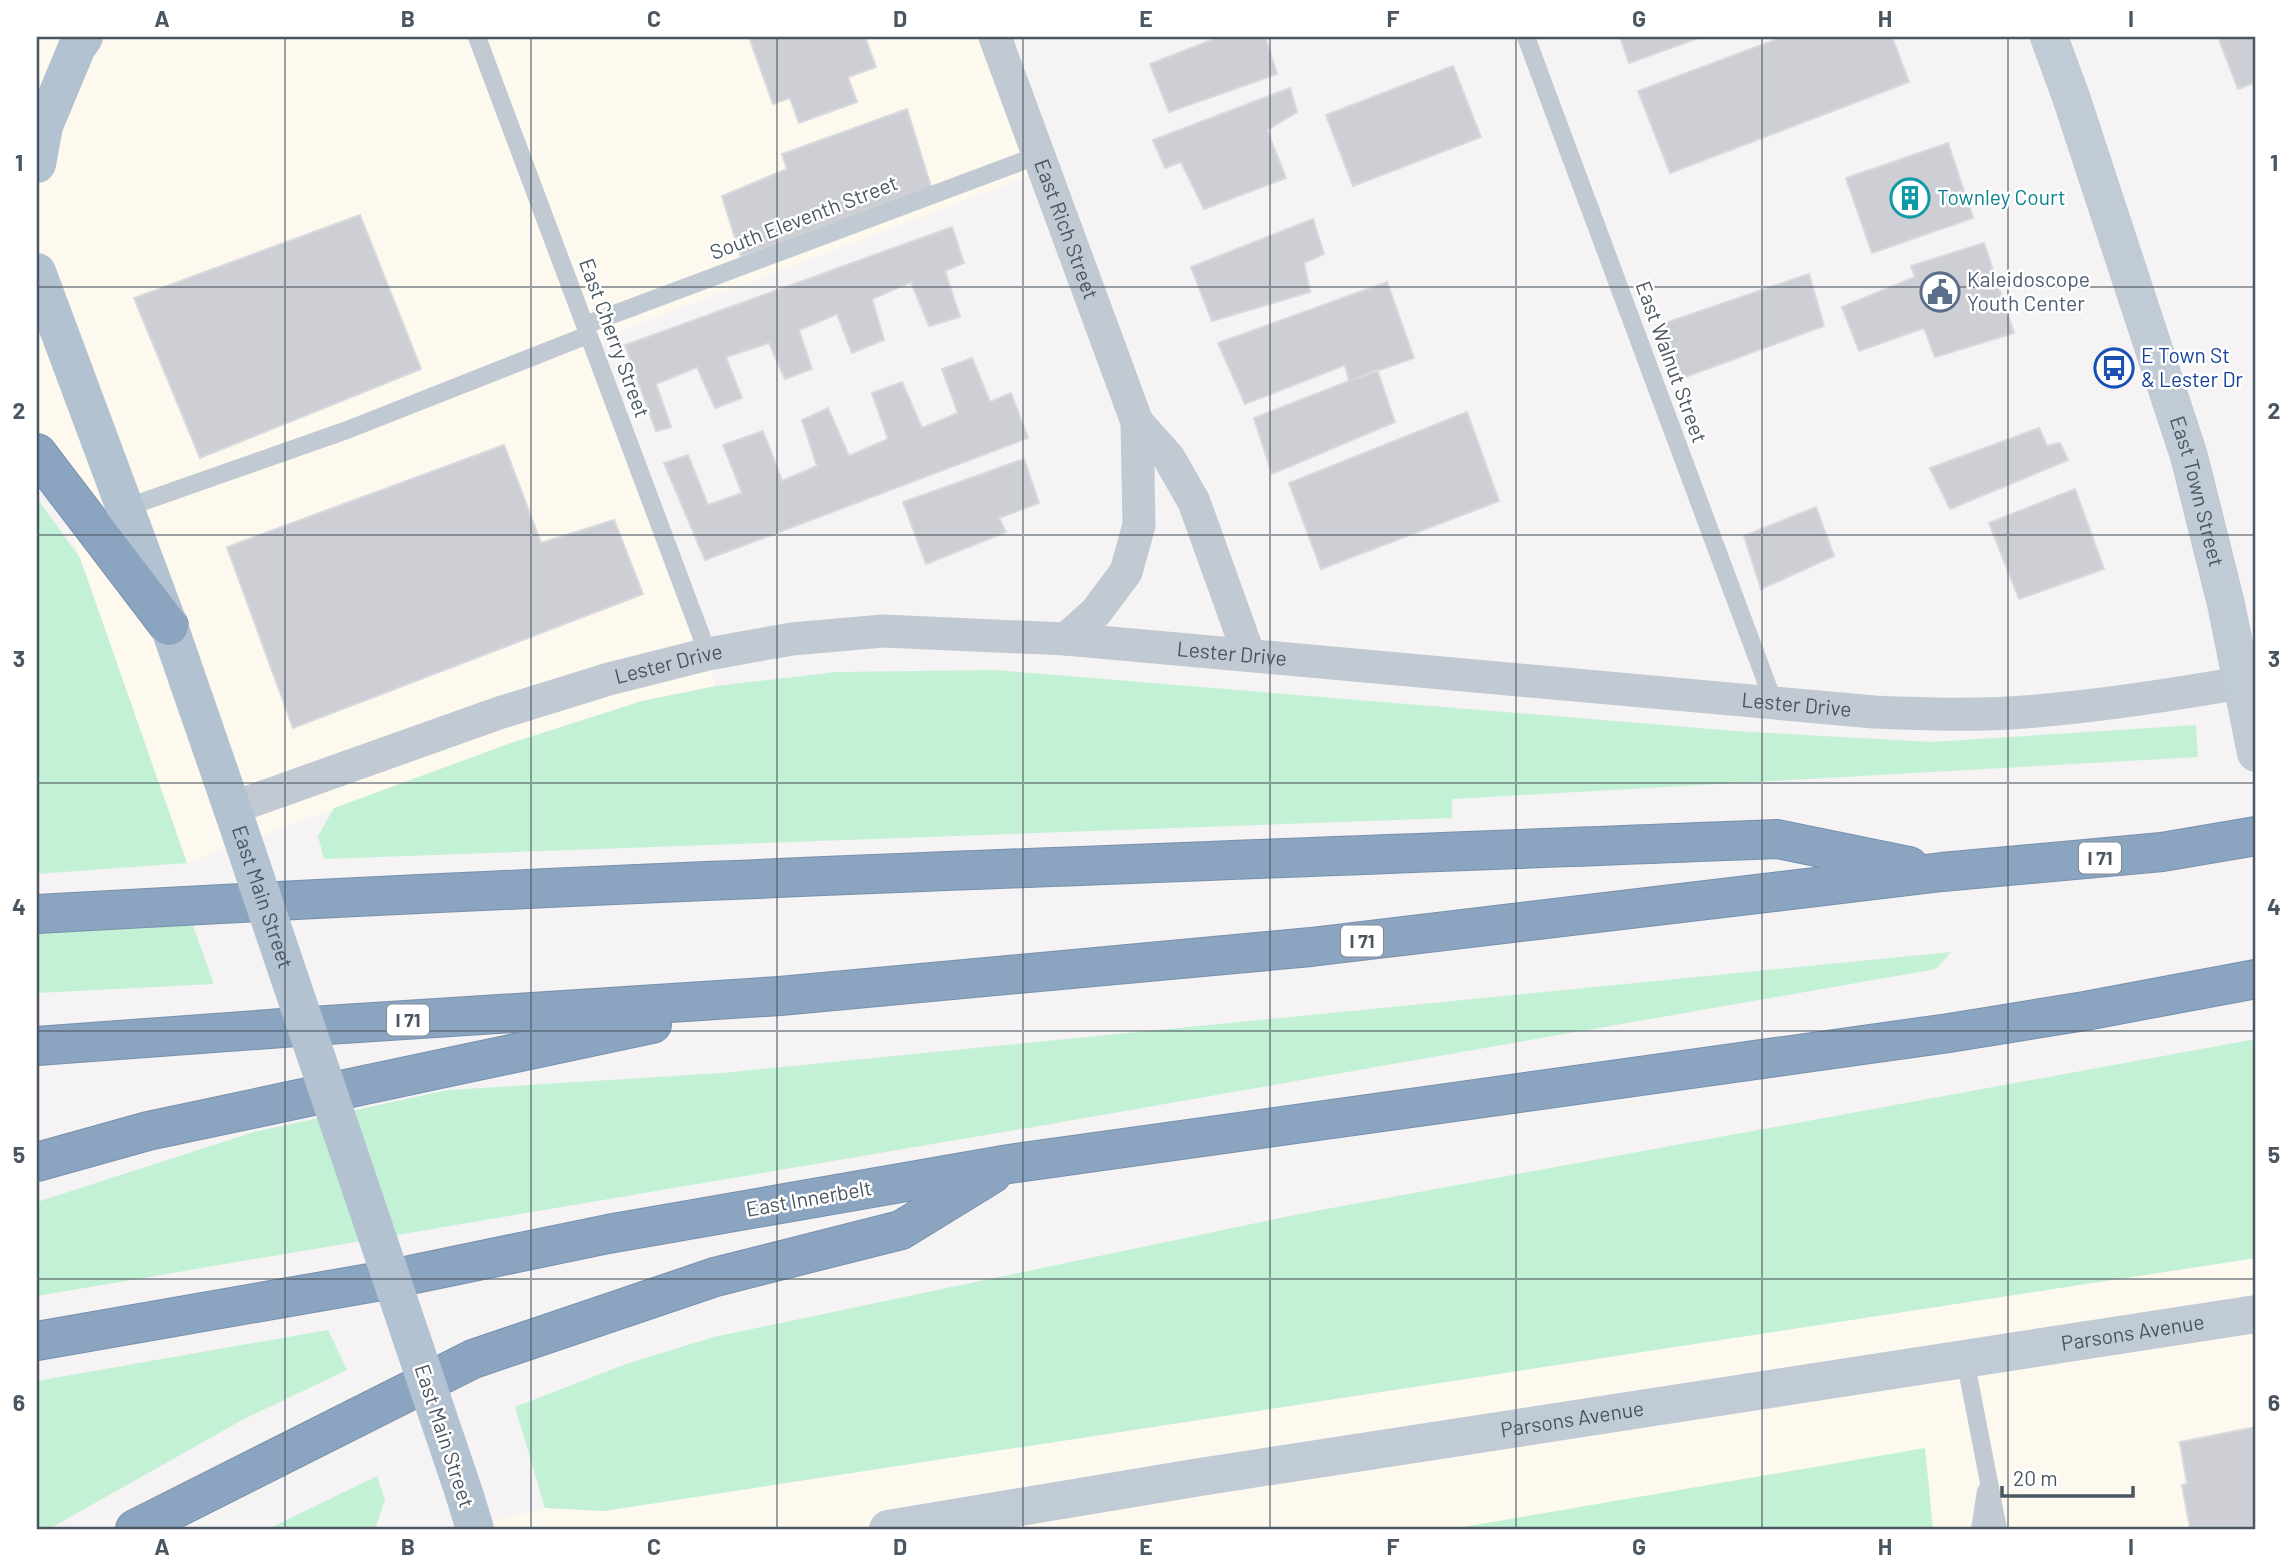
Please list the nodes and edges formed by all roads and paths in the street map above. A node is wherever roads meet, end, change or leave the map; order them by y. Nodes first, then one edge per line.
1 (84, 37) edge
2 (477, 37) edge
3 (995, 37) edge
4 (1525, 37) edge
5 (2049, 37) edge
6 (1039, 155) junction
7 (37, 164) edge
8 (37, 272) edge
9 (587, 330) junction
10 (1137, 422) junction
11 (37, 453) edge
12 (125, 508) junction
13 (169, 626) junction
14 (1066, 639) junction
15 (708, 654) junction
16 (1249, 655) junction
17 (2250, 681) edge
18 (1774, 704) junction
19 (2255, 748) edge
20 (232, 808) junction
21 (2256, 836) edge
22 (1942, 872) junction
23 (37, 914) edge
24 (2256, 979) edge
25 (780, 996) junction
26 (37, 1046) edge
27 (37, 1162) edge
28 (1009, 1164) junction
29 (2256, 1314) edge
30 (37, 1341) edge
31 (1965, 1359) junction
32 (1988, 1478) junction
33 (470, 1513) edge
34 (135, 1529) edge
35 (888, 1529) edge
36 (1980, 1529) edge
37 (1998, 1529) edge

1 - 7 main road
2 - 9 lane, East Cherry Street
3 - 6 street, East Rich Street
4 - 18 lane, East Walnut Street
5 - 17 street, East Town Street
6 - 9 lane, South Eleventh Street
6 - 10 street, East Rich Street
8 - 12 main road, East Main Street
9 - 12 lane, South Eleventh Street
9 - 15 lane, East Cherry Street
10 - 14 street, East Rich Street
10 - 16 street, East Rich Street
11 - 13 highway
12 - 13 main road, East Main Street
13 - 20 main road, East Main Street
14 - 15 street, Lester Drive
14 - 16 street, Lester Drive
15 - 20 street, Lester Drive
16 - 18 street, Lester Drive
17 - 18 street, Lester Drive
17 - 19 street, East Town Street
20 - 33 main road, East Main Street, bridge
21 - 22 highway, I 71 / I 71
22 - 23 highway
22 - 25 highway, I 71 / I 71
24 - 28 highway, East Innerbelt
25 - 26 highway, I 71
25 - 27 highway
28 - 30 highway, East Innerbelt
28 - 34 highway
29 - 31 street, Parsons Avenue
31 - 32 lane
31 - 35 street, Parsons Avenue
32 - 36 lane
32 - 37 lane

